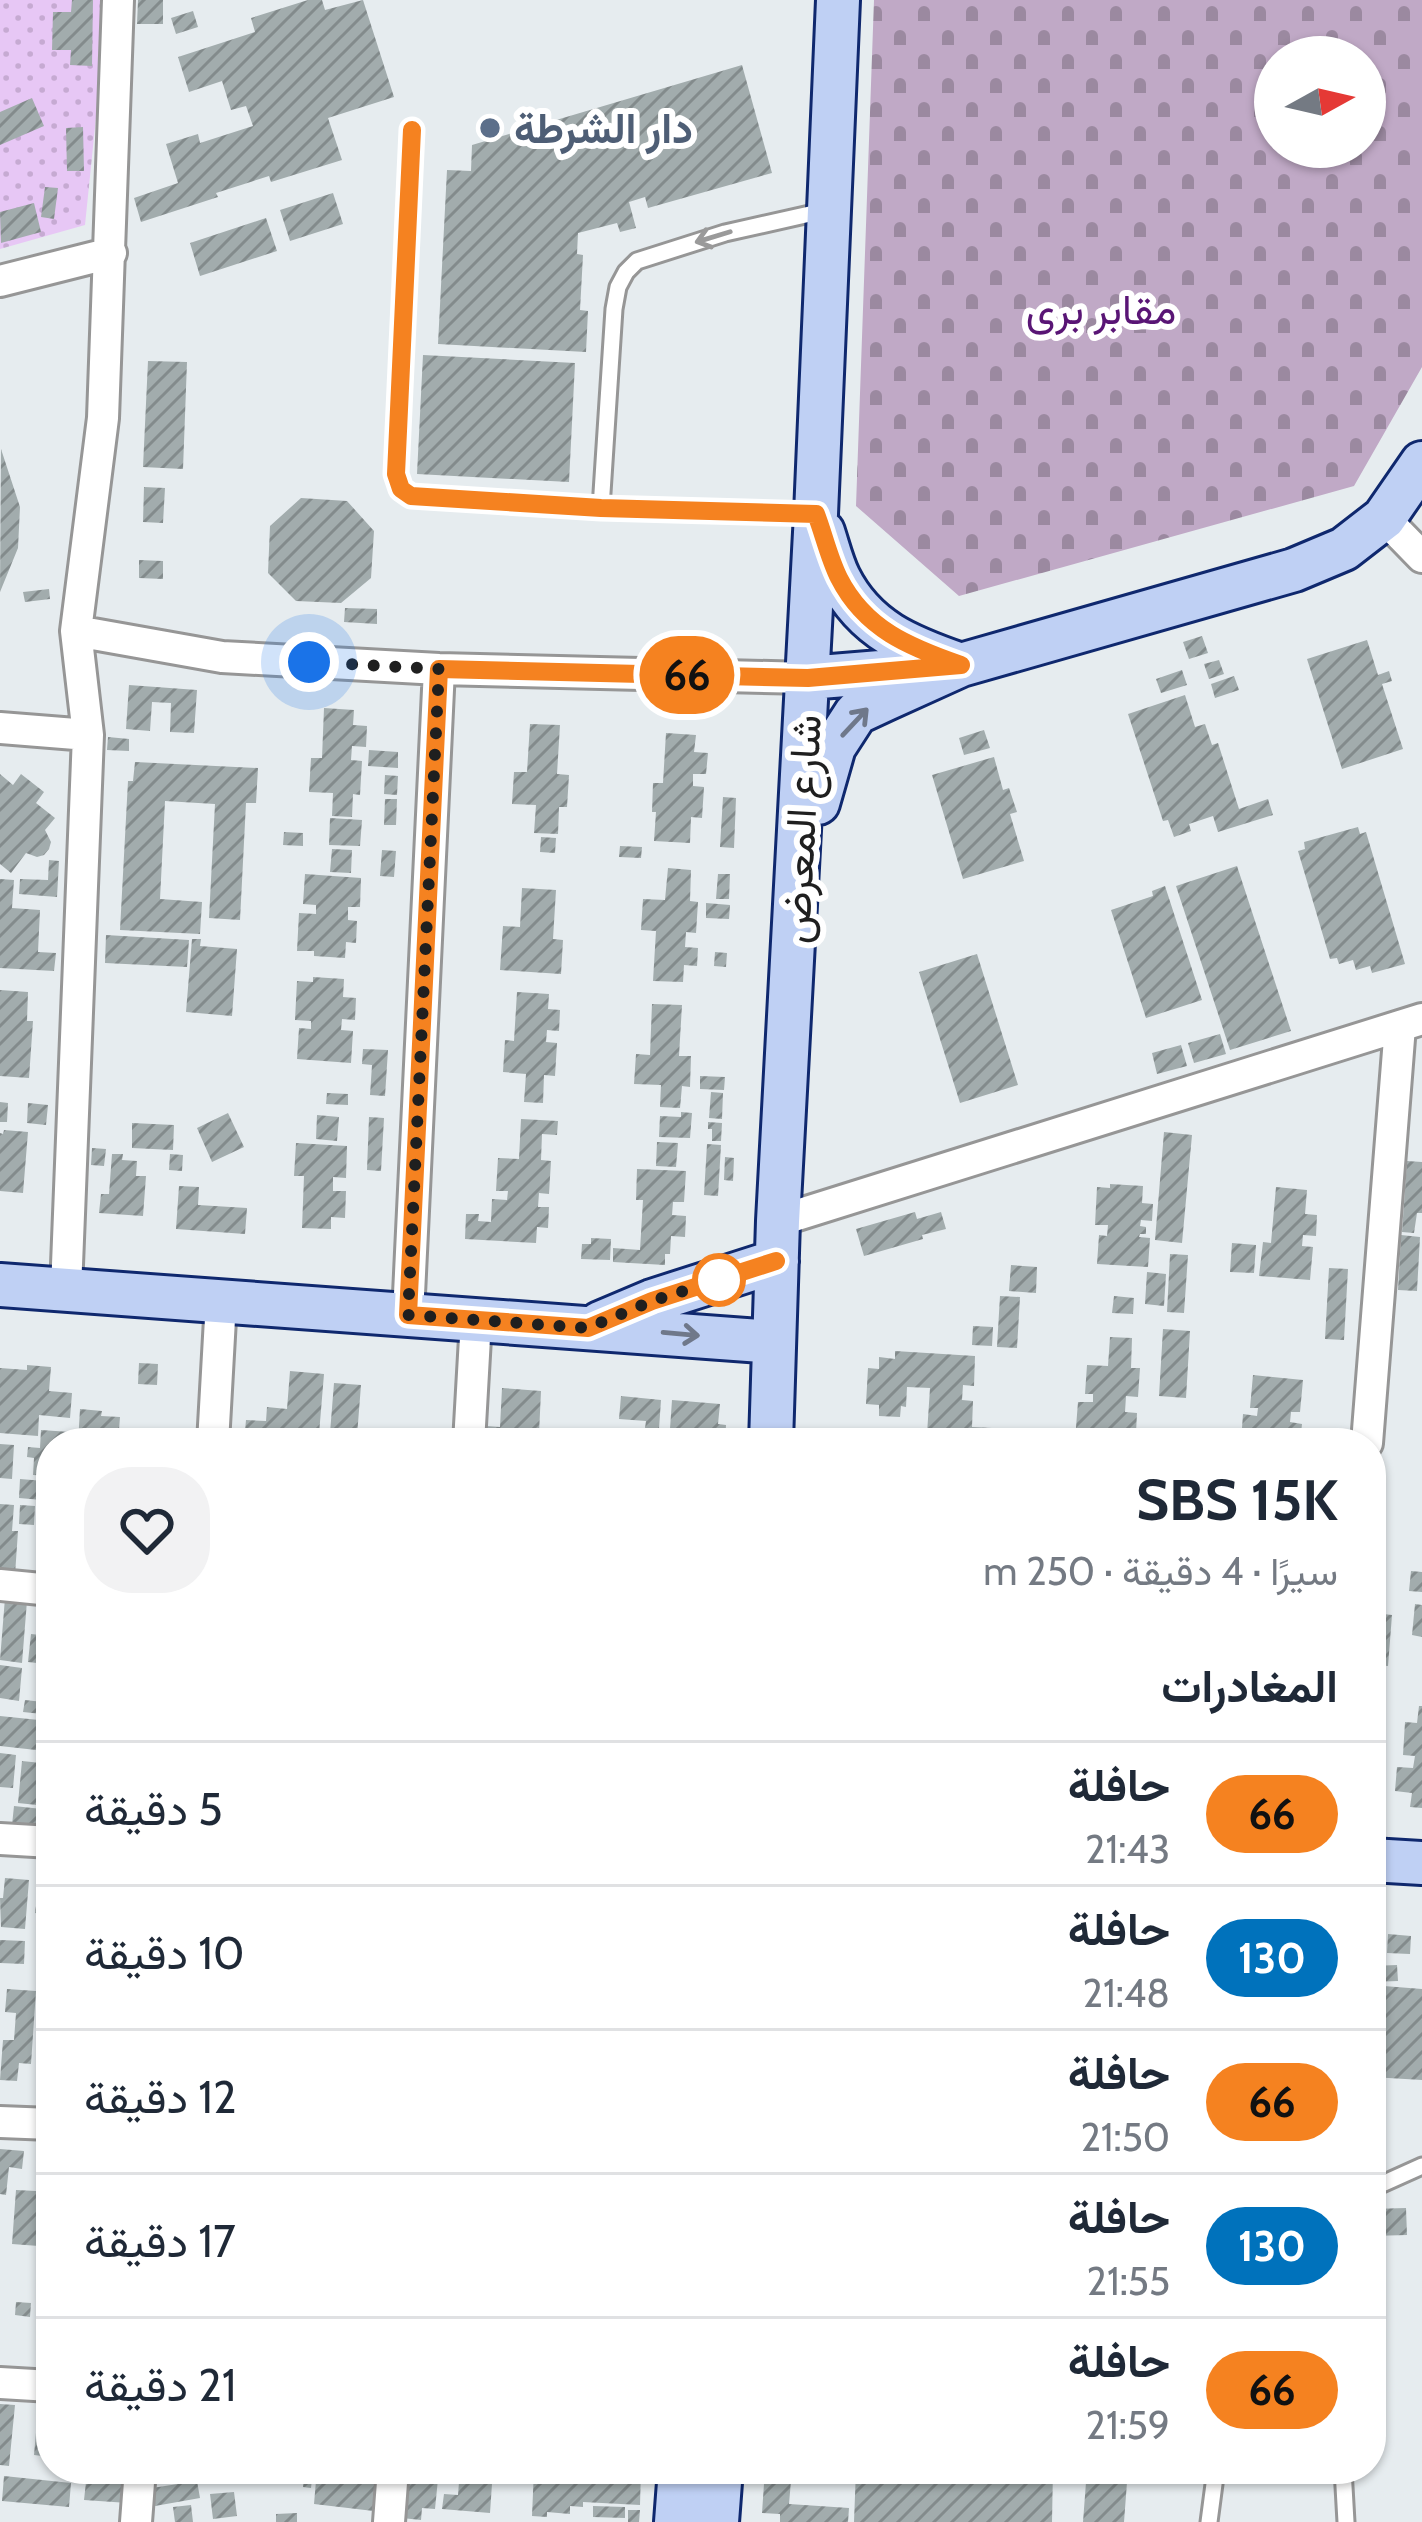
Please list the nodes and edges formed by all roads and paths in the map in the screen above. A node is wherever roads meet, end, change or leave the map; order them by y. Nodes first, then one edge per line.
1 (118, 0) edge
2 (838, 0) edge
3 (412, 130) dead end
4 (827, 210) junction
5 (111, 253) junction
6 (0, 281) edge
7 (1422, 463) edge
8 (601, 508) junction
9 (816, 514) junction
10 (1384, 518) junction
11 (1422, 557) edge
12 (76, 631) junction
13 (961, 665) junction
14 (439, 669) junction
15 (808, 678) junction
16 (0, 728) edge
17 (88, 735) junction
18 (799, 868) junction
19 (1411, 1022) edge
20 (777, 1241) junction
21 (0, 1285) edge
22 (66, 1290) junction
23 (221, 1301) junction
24 (408, 1315) junction
25 (476, 1320) junction
26 (588, 1328) junction
27 (774, 1342) junction
28 (214, 1428) edge
29 (470, 1428) edge
30 (771, 1428) edge
31 (1368, 1428) edge
32 (0, 1585) edge
33 (36, 1589) edge
34 (0, 1839) edge
35 (36, 1841) edge
36 (1386, 1861) edge
37 (1422, 1863) edge
38 (0, 2122) edge
39 (36, 2123) edge
40 (1422, 2166) edge
41 (1386, 2182) edge
42 (0, 2383) edge
43 (36, 2385) edge
44 (139, 2484) edge
45 (392, 2484) edge
46 (679, 2484) edge
47 (720, 2484) edge
48 (1214, 2484) edge
49 (1344, 2484) edge
50 (136, 2522) edge
51 (388, 2522) edge
52 (676, 2522) edge
53 (717, 2522) edge
54 (1210, 2522) edge
55 (1346, 2522) edge

1 - 5 street
2 - 4 main road, شارع المعرض
3 - 8 lane
4 -> 8 lane
4 - 9 main road, شارع المعرض
5 - 6 street
5 - 12 street
7 - 10 main road
8 - 9 lane
9 - 13 main road
9 - 15 main road, شارع المعرض
10 - 11 street
10 - 13 main road
12 - 14 street
12 - 17 street
13 - 15 main road
18 -> 13 main road
14 - 15 street
14 - 24 street
15 - 18 main road, شارع المعرض
16 - 17 street
17 - 22 street
18 - 20 main road, شارع المعرض
19 - 20 street
19 - 31 street
20 - 26 main road
20 - 27 main road, شارع المعرض
21 - 22 main road
22 - 23 main road
23 - 24 main road
23 - 28 street
24 - 25 main road
25 - 26 main road
25 - 29 street
26 -> 27 main road
27 - 30 main road, شارع المعرض
32 - 33 street
34 - 35 street
36 - 37 main road
38 - 39 street
40 - 41 lane
42 - 43 street
44 - 50 street
45 - 51 street
46 - 52 main road
47 - 53 main road
48 - 54 lane
49 - 55 lane

